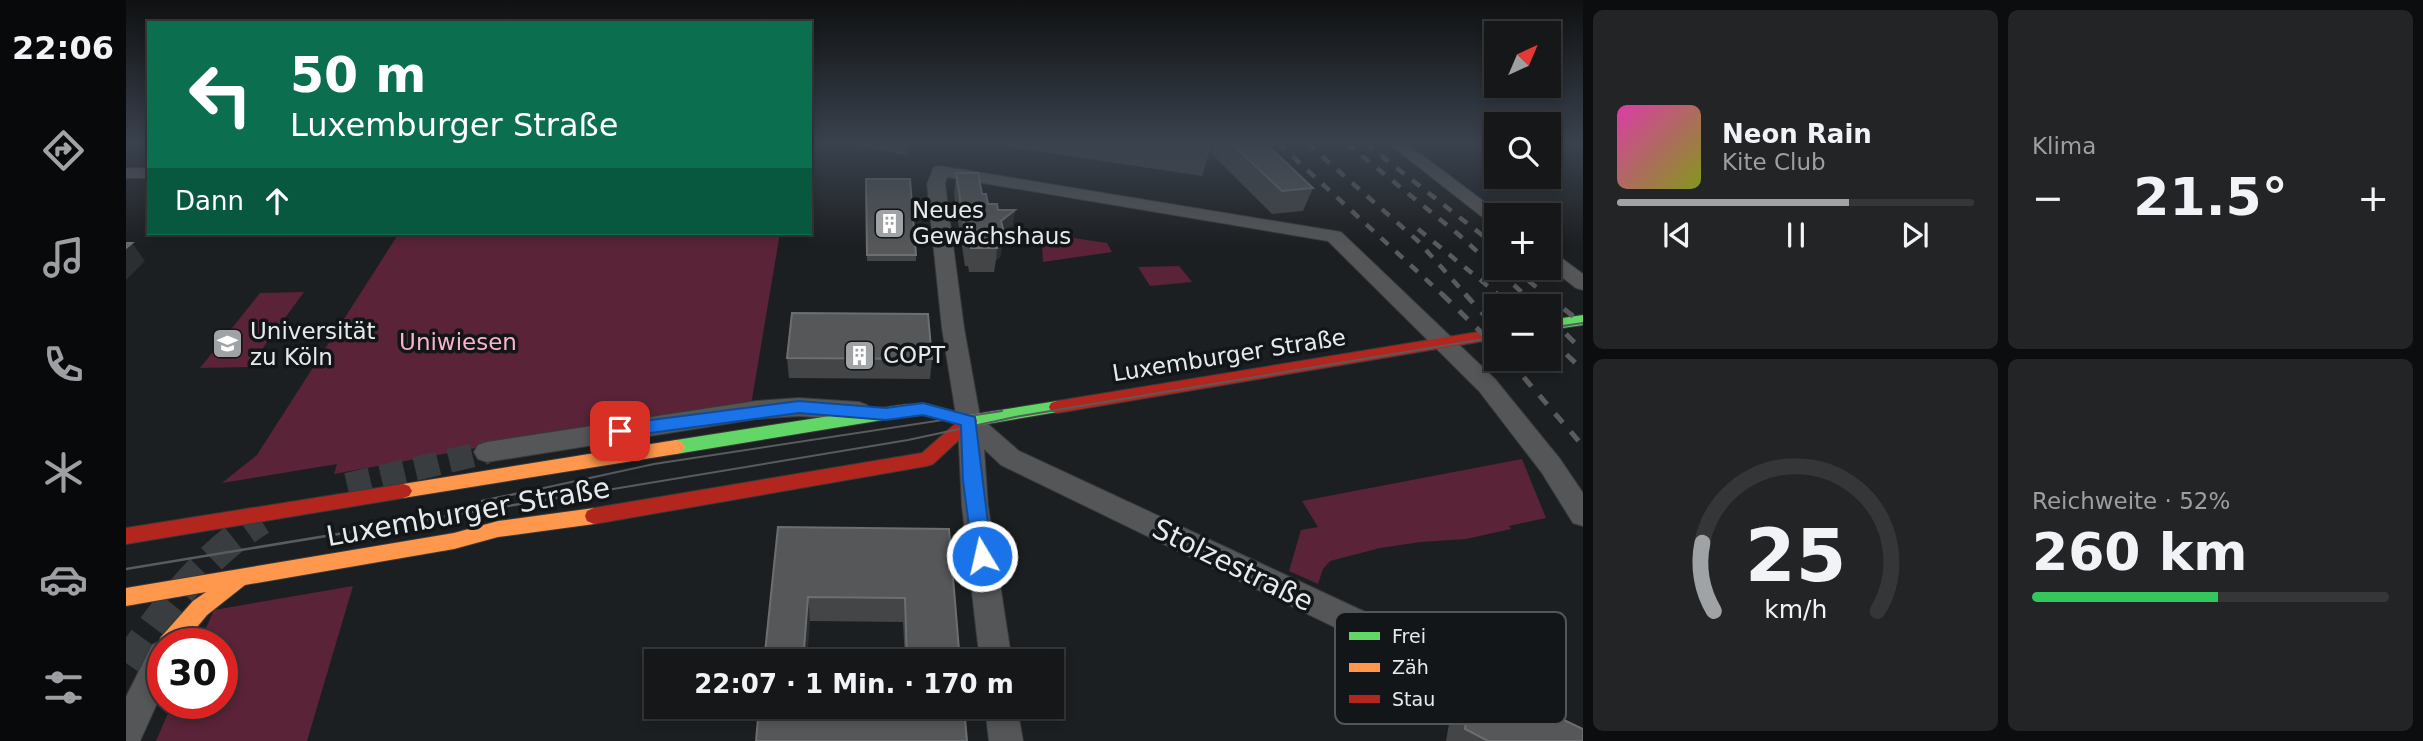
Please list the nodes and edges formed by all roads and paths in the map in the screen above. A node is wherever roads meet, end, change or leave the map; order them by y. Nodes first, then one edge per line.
1 (938, 178) edge
2 (981, 178) edge
3 (1442, 178) edge
4 (1484, 210) edge
5 (1561, 267) edge
6 (1583, 284) edge
7 (1583, 320) edge
8 (1561, 323) edge
9 (1484, 336) edge
10 (1445, 342) junction
11 (886, 414) junction
12 (969, 421) junction
13 (487, 452) tunnel mouth
14 (1583, 515) edge
15 (126, 536) edge
16 (242, 578) junction
17 (144, 594) junction
18 (126, 597) edge
19 (158, 608) dead end
20 (1335, 612) edge
21 (182, 628) edge
22 (994, 649) edge
23 (147, 682) edge
24 (1003, 719) edge
25 (126, 733) edge
26 (1006, 741) edge

1 - 12 street
2 - 10 street
3 - 4 street
5 - 6 street
7 - 8 main road
9 - 10 main road, Luxemburger Straße
10 - 12 main road, Luxemburger Straße
10 - 14 street
11 - 12 main road, Luxemburger Straße
11 - 13 street
11 - 15 main road, Luxemburger Straße
12 - 16 main road, Luxemburger Straße
12 - 20 street, Stolzestraße
12 - 22 street
16 - 17 main road, Luxemburger Straße
16 - 21 main road
17 - 18 main road, Luxemburger Straße
17 - 19 main road
23 - 25 street
24 - 26 street

